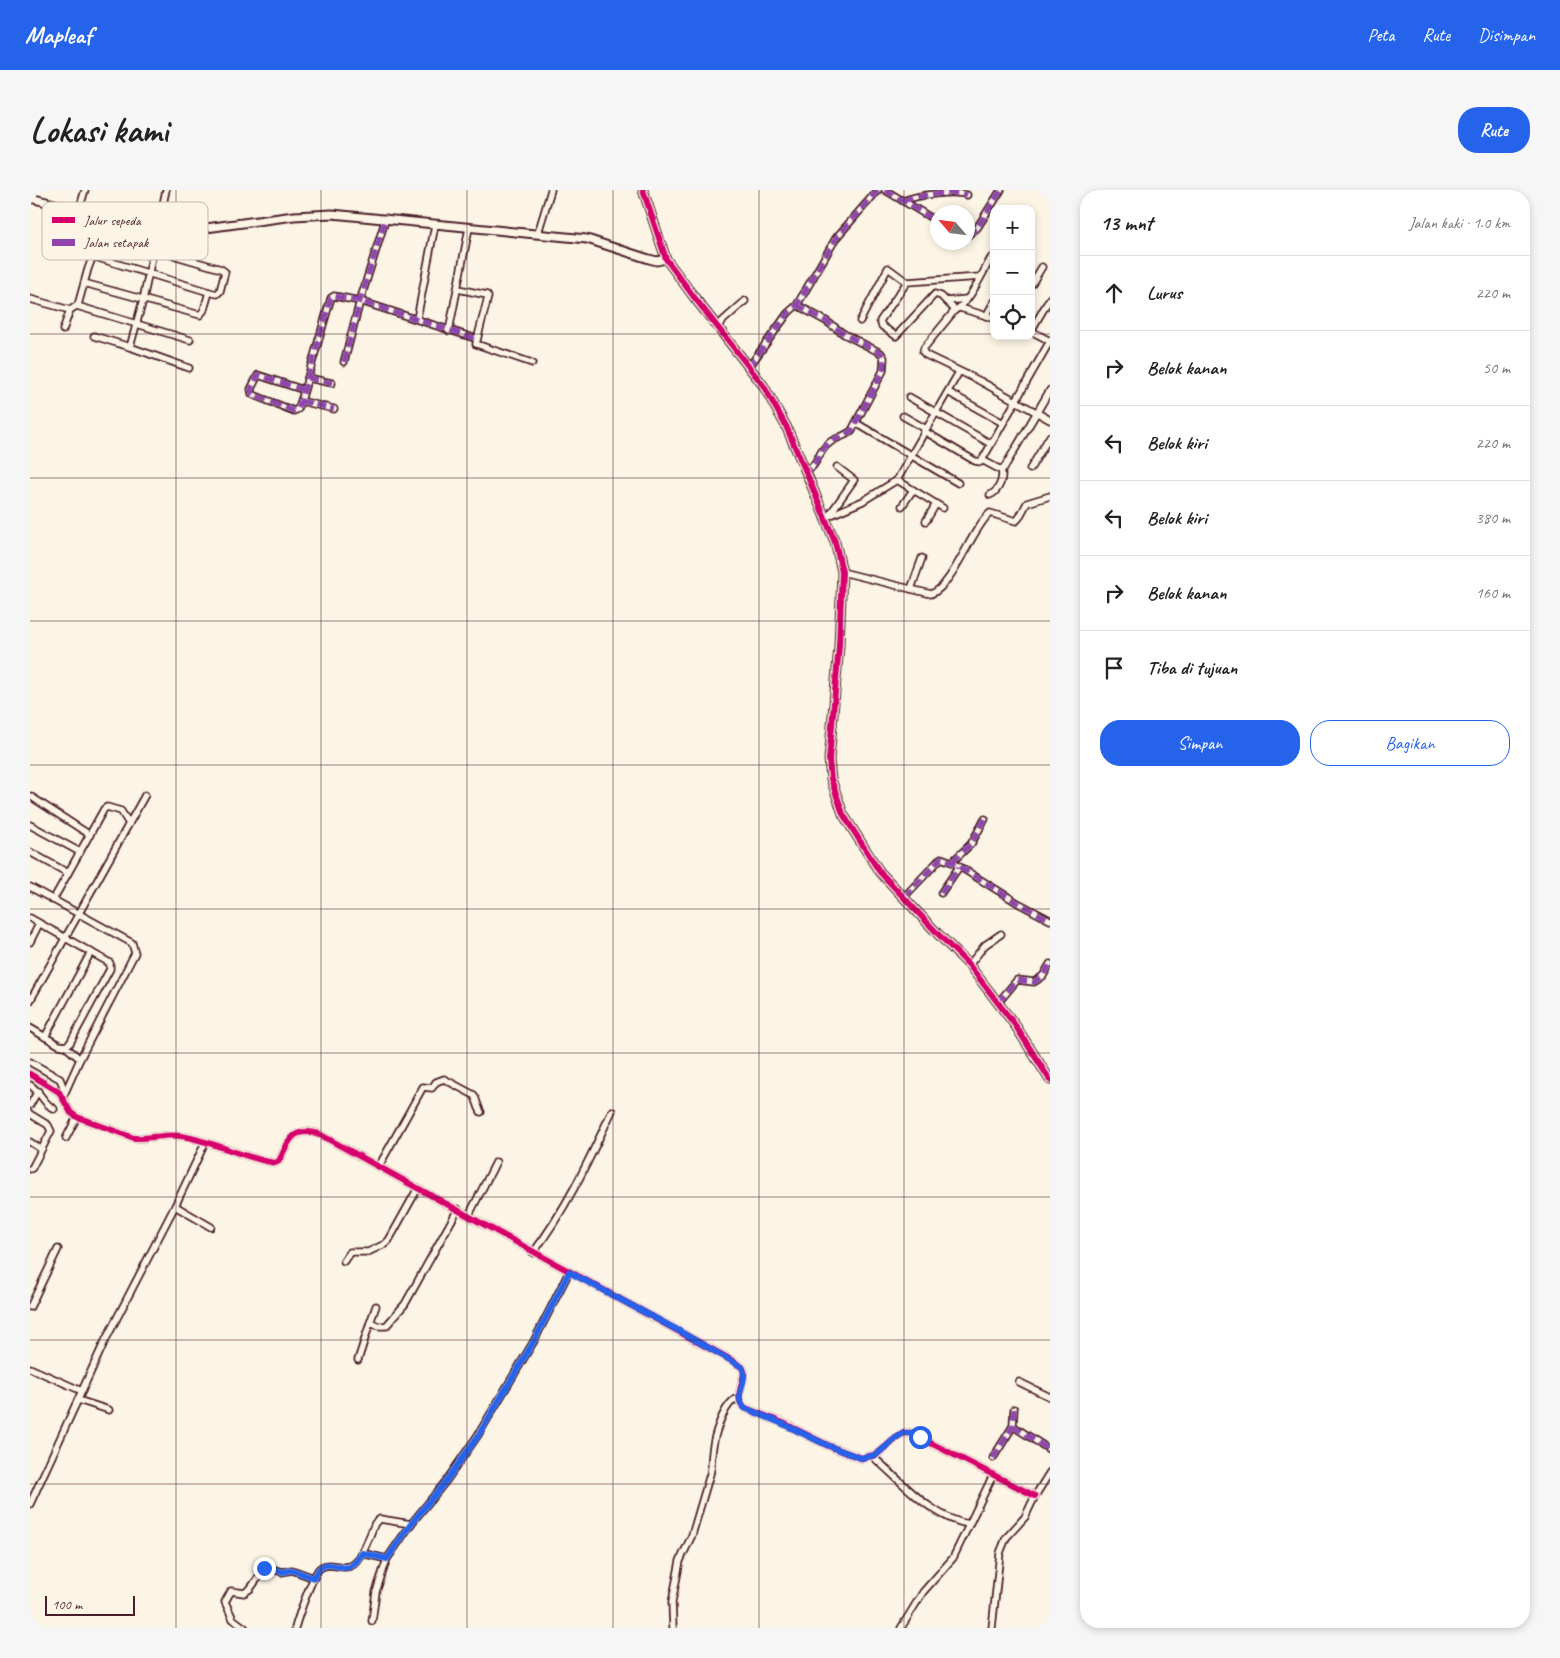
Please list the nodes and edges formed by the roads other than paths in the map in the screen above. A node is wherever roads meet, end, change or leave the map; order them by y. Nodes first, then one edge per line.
1 (85, 190) edge
2 (551, 190) edge
3 (643, 190) edge
4 (878, 190) edge
5 (885, 190) edge
6 (1001, 190) edge
7 (967, 195) dead end
8 (30, 198) edge
9 (903, 201) junction
10 (46, 202) edge
11 (81, 202) edge
12 (930, 217) edge
13 (386, 218) junction
14 (435, 225) junction
15 (208, 228) edge
16 (469, 228) junction
17 (975, 230) edge
18 (538, 233) junction
19 (666, 259) junction
20 (91, 260) edge
21 (105, 260) edge
22 (152, 260) edge
23 (188, 260) edge
24 (990, 260) edge
25 (1042, 266) dead end
26 (149, 274) junction
27 (980, 277) junction
28 (1035, 278) edge
29 (907, 282) junction
30 (84, 283) junction
31 (458, 289) junction
32 (209, 292) junction
33 (1050, 298) edge
34 (30, 299) edge
35 (967, 299) junction
36 (143, 300) junction
37 (360, 301) junction
38 (745, 301) dead end
39 (946, 301) junction
40 (797, 305) junction
41 (77, 306) junction
42 (958, 309) junction
43 (990, 309) edge
44 (70, 310) junction
45 (986, 316) junction
46 (990, 317) edge
47 (417, 319) junction
48 (860, 321) dead end
49 (1035, 324) edge
50 (137, 325) junction
51 (716, 326) junction
52 (63, 330) dead end
53 (449, 331) junction
54 (1035, 333) edge
55 (94, 336) dead end
56 (477, 339) junction
57 (190, 340) dead end
58 (1050, 341) edge
59 (130, 347) junction
60 (344, 362) dead end
61 (532, 363) dead end
62 (750, 367) junction
63 (189, 368) dead end
64 (959, 372) junction
65 (308, 378) junction
66 (332, 383) dead end
67 (304, 390) junction
68 (1050, 390) edge
69 (948, 392) junction
70 (909, 397) dead end
71 (301, 401) junction
72 (1016, 401) junction
73 (334, 409) dead end
74 (936, 411) junction
75 (1036, 413) junction
76 (904, 416) dead end
77 (1050, 420) edge
78 (856, 423) junction
79 (1003, 423) junction
80 (925, 430) junction
81 (1050, 436) edge
82 (991, 444) junction
83 (910, 456) junction
84 (982, 460) junction
85 (837, 467) dead end
86 (1030, 468) dead end
87 (1001, 469) junction
88 (806, 472) junction
89 (896, 480) junction
90 (958, 483) dead end
91 (913, 490) junction
92 (990, 495) dead end
93 (1050, 496) edge
94 (936, 504) junction
95 (902, 506) dead end
96 (943, 508) dead end
97 (827, 517) junction
98 (926, 521) dead end
99 (922, 558) dead end
100 (842, 572) junction
101 (911, 589) junction
102 (145, 795) dead end
103 (30, 796) edge
104 (985, 819) dead end
105 (129, 824) junction
106 (30, 825) edge
107 (90, 835) junction
108 (30, 852) edge
109 (80, 852) junction
110 (952, 862) junction
111 (959, 867) junction
112 (68, 873) junction
113 (30, 886) edge
114 (940, 893) dead end
115 (904, 896) junction
116 (53, 900) junction
117 (78, 913) junction
118 (30, 918) edge
119 (1050, 920) edge
120 (39, 924) junction
121 (1001, 934) dead end
122 (65, 938) junction
123 (30, 942) edge
124 (91, 952) junction
125 (1050, 964) edge
126 (969, 965) junction
127 (30, 1001) edge
128 (998, 1003) junction
129 (30, 1028) edge
130 (45, 1037) junction
131 (65, 1046) junction
132 (80, 1059) junction
133 (30, 1062) edge
134 (30, 1074) edge
135 (1050, 1080) edge
136 (30, 1085) edge
137 (38, 1091) junction
138 (64, 1094) junction
139 (30, 1105) edge
140 (54, 1110) dead end
141 (612, 1111) dead end
142 (481, 1112) dead end
143 (30, 1114) edge
144 (77, 1117) junction
145 (66, 1138) dead end
146 (30, 1142) edge
147 (205, 1143) junction
148 (41, 1149) junction
149 (496, 1162) dead end
150 (379, 1166) junction
151 (30, 1169) edge
152 (418, 1188) junction
153 (175, 1206) junction
154 (458, 1209) junction
155 (469, 1216) junction
156 (211, 1227) dead end
157 (58, 1249) dead end
158 (533, 1253) junction
159 (344, 1261) dead end
160 (569, 1272) junction
161 (376, 1306) dead end
162 (30, 1307) edge
163 (370, 1323) junction
164 (358, 1360) dead end
165 (30, 1368) edge
166 (1019, 1382) dead end
167 (82, 1391) junction
168 (738, 1397) junction
169 (1050, 1397) edge
170 (78, 1400) junction
171 (1014, 1409) dead end
172 (110, 1410) dead end
173 (1013, 1426) junction
174 (1050, 1450) edge
175 (872, 1456) junction
176 (993, 1458) dead end
177 (1050, 1472) edge
178 (992, 1475) junction
179 (1035, 1496) junction
180 (30, 1504) edge
181 (411, 1524) junction
182 (969, 1524) junction
183 (362, 1553) junction
184 (387, 1559) junction
185 (314, 1578) junction
186 (372, 1621) dead end
187 (245, 1628) edge
188 (295, 1628) edge
189 (673, 1628) edge
190 (901, 1628) edge
191 (992, 1628) edge

1 - 11 street
2 - 18 street
3 - 19 street
4 - 40 street
5 - 9 street
6 - 17 street
7 - 9 street
8 - 10 street
9 - 12 street
13 - 14 street
13 - 15 street
13 - 37 street
14 - 16 street
14 - 47 street
16 - 18 street
16 - 31 street
18 - 19 street
19 - 51 street
20 - 30 street
21 - 26 street
22 - 26 street
23 - 32 street
24 - 27 street
25 - 28 street
26 - 32 street
26 - 36 street
27 - 29 street
27 - 35 street
29 - 39 street
29 - 48 street
30 - 36 street
30 - 41 street
31 - 53 street
31 - 56 street
32 - 36 street
33 - 49 street
34 - 44 street
35 - 39 street
35 - 42 street
36 - 50 street
37 - 47 street
37 - 60 street
37 - 65 street
38 - 51 street
39 - 42 street
40 - 62 street
40 - 78 street
41 - 44 street
41 - 50 street
42 - 45 street
42 - 64 street
43 - 45 street
44 - 52 street
45 - 46 street
47 - 53 street
50 - 57 street
50 - 59 street
51 - 62 street
53 - 56 street
54 - 58 street
55 - 59 street
56 - 61 street
58 - 72 street
59 - 63 street
62 - 88 street
64 - 69 street
64 - 72 street
65 - 66 street
65 - 67 street
67 - 71 street
67 - 71 street
68 - 75 street
69 - 74 street
69 - 79 street
70 - 74 street
71 - 73 street
72 - 75 street
72 - 79 street
74 - 80 street
74 - 82 street
75 - 77 street
75 - 87 street
76 - 80 street
78 - 83 street
78 - 88 street
79 - 82 street
80 - 83 street
80 - 84 street
81 - 86 street
82 - 84 street
83 - 89 street
83 - 90 street
84 - 87 street
85 - 97 street
87 - 92 street
88 - 97 street
89 - 91 street
89 - 97 street
91 - 94 street
91 - 95 street
93 - 101 street
94 - 96 street
94 - 98 street
97 - 100 street
99 - 101 street
100 - 101 street
100 - 115 street
102 - 105 street
103 - 107 street
104 - 110 street
105 - 107 street
105 - 117 street
106 - 109 street
107 - 109 street
108 - 112 street
109 - 112 street
110 - 111 street
110 - 115 street
111 - 114 street
111 - 119 street
112 - 116 street
113 - 116 street
115 - 126 street
116 - 117 street
117 - 122 street
117 - 132 street
118 - 120 street
120 - 122 street
120 - 123 street
121 - 126 street
122 - 124 street
122 - 127 street
124 - 130 street
124 - 131 street
125 - 128 street
126 - 128 street
128 - 135 street
129 - 130 street
130 - 131 street
131 - 132 street
132 - 138 street
133 - 138 street
134 - 138 street
136 - 137 street
137 - 139 street
137 - 140 street
138 - 144 street
141 - 158 street
142 - 150 street
143 - 148 street
144 - 145 street
144 - 147 street
146 - 148 street
147 - 150 street
147 - 153 street
148 - 151 street
149 - 155 street
150 - 152 street
152 - 154 street
152 - 159 street
153 - 156 street
153 - 167 street
154 - 155 street
154 - 163 street
155 - 158 street
157 - 162 street
158 - 160 street
160 - 168 street
160 - 181 street
161 - 163 street
163 - 164 street
165 - 167 street
166 - 169 street
167 - 170 street
168 - 175 street
168 - 189 street
170 - 172 street
170 - 180 street
171 - 173 street
173 - 174 street
173 - 176 street
175 - 178 street
175 - 182 street
177 - 179 street
178 - 179 street
178 - 182 street
179 - 191 street
181 - 183 street
181 - 184 street
182 - 190 street
183 - 184 street
183 - 185 street
184 - 186 street
185 - 187 street
185 - 188 street

